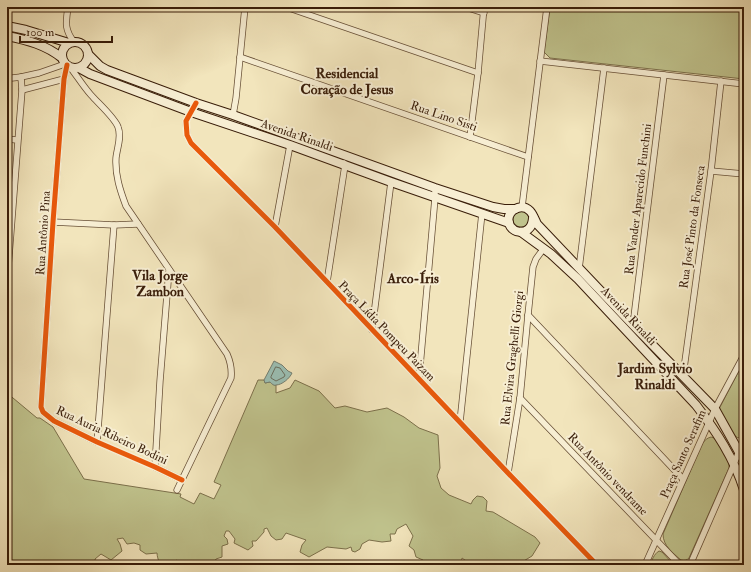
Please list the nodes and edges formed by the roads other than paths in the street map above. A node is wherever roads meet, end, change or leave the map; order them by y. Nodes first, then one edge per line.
1 (68, 7) edge
2 (245, 7) edge
3 (286, 7) edge
4 (465, 7) edge
5 (547, 7) edge
6 (484, 10) edge
7 (7, 26) edge
8 (7, 36) edge
9 (71, 43) junction
10 (88, 54) junction
11 (240, 58) junction
12 (540, 61) junction
13 (66, 63) junction
14 (79, 68) junction
15 (604, 68) junction
16 (478, 73) junction
17 (664, 75) junction
18 (21, 77) junction
19 (7, 78) edge
20 (64, 79) junction
21 (721, 81) junction
22 (744, 84) edge
23 (22, 90) junction
24 (196, 103) junction
25 (191, 112) junction
26 (233, 115) junction
27 (470, 137) junction
28 (7, 139) edge
29 (18, 140) junction
30 (290, 145) junction
31 (342, 155) junction
32 (528, 157) junction
33 (345, 165) junction
34 (711, 171) junction
35 (744, 174) edge
36 (391, 182) junction
37 (435, 188) junction
38 (436, 198) junction
39 (10, 201) edge
40 (519, 208) junction
41 (482, 214) junction
42 (533, 218) junction
43 (53, 222) junction
44 (509, 223) junction
45 (138, 224) junction
46 (114, 225) junction
47 (276, 227) junction
48 (521, 232) junction
49 (544, 248) junction
50 (8, 262) edge
51 (579, 269) junction
52 (169, 270) junction
53 (7, 282) edge
54 (327, 282) junction
55 (528, 315) junction
56 (633, 326) junction
57 (372, 330) junction
58 (744, 355) edge
59 (682, 376) junction
60 (419, 378) junction
61 (520, 398) junction
62 (41, 402) joint
63 (715, 409) junction
64 (460, 422) junction
65 (710, 422) junction
66 (97, 442) junction
67 (744, 443) edge
68 (739, 451) junction
69 (744, 461) edge
70 (734, 464) junction
71 (155, 467) junction
72 (508, 473) junction
73 (683, 479) junction
74 (182, 480) junction
75 (177, 490) dead end
76 (744, 490) edge
77 (657, 540) junction
78 (597, 565) edge
79 (645, 565) edge
80 (680, 565) edge
81 (690, 565) edge

1 - 9 street
2 - 11 street
3 - 16 street
4 - 6 street
5 - 12 street
6 - 16 street
7 - 9 main road
8 - 13 main road
9 - 10 main road
9 - 13 main road
10 - 14 main road
10 - 24 main road, Avenida Rinaldi
11 - 26 street
11 - 27 street, Rua Lino Sisti
12 - 15 street
12 - 32 street
13 - 14 main road
13 - 18 street
13 - 20 street, Rua Antônio Pina
13 - 45 street
14 - 25 main road, Avenida Rinaldi
15 - 17 street
15 - 51 street
16 - 27 street
17 - 21 street
17 - 56 street, Rua Vander Aparecido Funchini
18 - 19 street
18 - 23 street
20 - 23 street
20 - 43 street, Rua Antônio Pina
21 - 22 street
21 - 34 street, Rua José Pinto da Fonseca
23 - 29 street
24 - 25 street, Praça Lídia Pompeu Paizam
24 - 26 main road, Avenida Rinaldi
25 - 30 main road, Avenida Rinaldi
25 - 47 street, Praça Lídia Pompeu Paizam
26 - 31 main road, Avenida Rinaldi
27 - 32 street, Rua Lino Sisti
28 - 29 street
29 - 39 street
30 - 33 main road, Avenida Rinaldi
30 - 47 street
31 - 33 street
31 - 37 main road, Avenida Rinaldi
32 - 40 street
33 - 36 main road, Avenida Rinaldi
33 - 54 street
34 - 35 street
34 - 59 street, Rua José Pinto da Fonseca
36 - 38 main road, Avenida Rinaldi
36 - 57 street
37 - 38 street
37 - 40 main road, Avenida Rinaldi
38 - 41 main road, Avenida Rinaldi
38 - 60 street
39 - 50 street
40 - 42 main road
40 - 44 main road
41 - 44 main road, Avenida Rinaldi
41 - 64 street
42 - 48 main road
42 - 51 main road, Avenida Rinaldi
43 - 46 street
43 - 62 street, Rua Antônio Pina
44 - 48 main road
45 - 46 street
45 - 52 street
46 - 66 street
47 - 54 street, Praça Lídia Pompeu Paizam
48 - 49 main road, Avenida Rinaldi
49 - 55 street, Rua Elvira Graghelli Giorgi
49 - 65 main road, Avenida Rinaldi
50 - 53 street
51 - 56 main road, Avenida Rinaldi
52 - 71 street
52 - 74 street
54 - 57 street, Praça Lídia Pompeu Paizam
55 - 61 street, Rua Elvira Graghelli Giorgi
55 - 73 street
56 - 59 main road, Avenida Rinaldi
57 - 60 street, Praça Lídia Pompeu Paizam
58 - 63 street, Praça Santo Serafim
59 - 63 main road, Avenida Rinaldi
60 - 64 street, Praça Lídia Pompeu Paizam
61 - 72 street, Rua Elvira Graghelli Giorgi
61 - 77 street, Rua Antônio vendrame
62 - 66 street, Rua Auria Ribeiro Bodini
63 - 65 street, Praça Santo Serafim
63 - 68 main road, Avenida Rinaldi
64 - 72 street, Praça Lídia Pompeu Paizam
65 - 70 main road, Avenida Rinaldi
65 - 73 street, Praça Santo Serafim
66 - 71 street, Rua Auria Ribeiro Bodini
67 - 68 street
68 - 69 main road, Avenida Rinaldi
68 - 70 street
70 - 76 main road, Avenida Rinaldi
70 - 81 street
71 - 74 street, Rua Auria Ribeiro Bodini
72 - 78 street, Praça Lídia Pompeu Paizam
73 - 77 street, Praça Santo Serafim
74 - 75 street
77 - 79 street, Praça Santo Serafim
77 - 80 street, Rua Antônio vendrame

